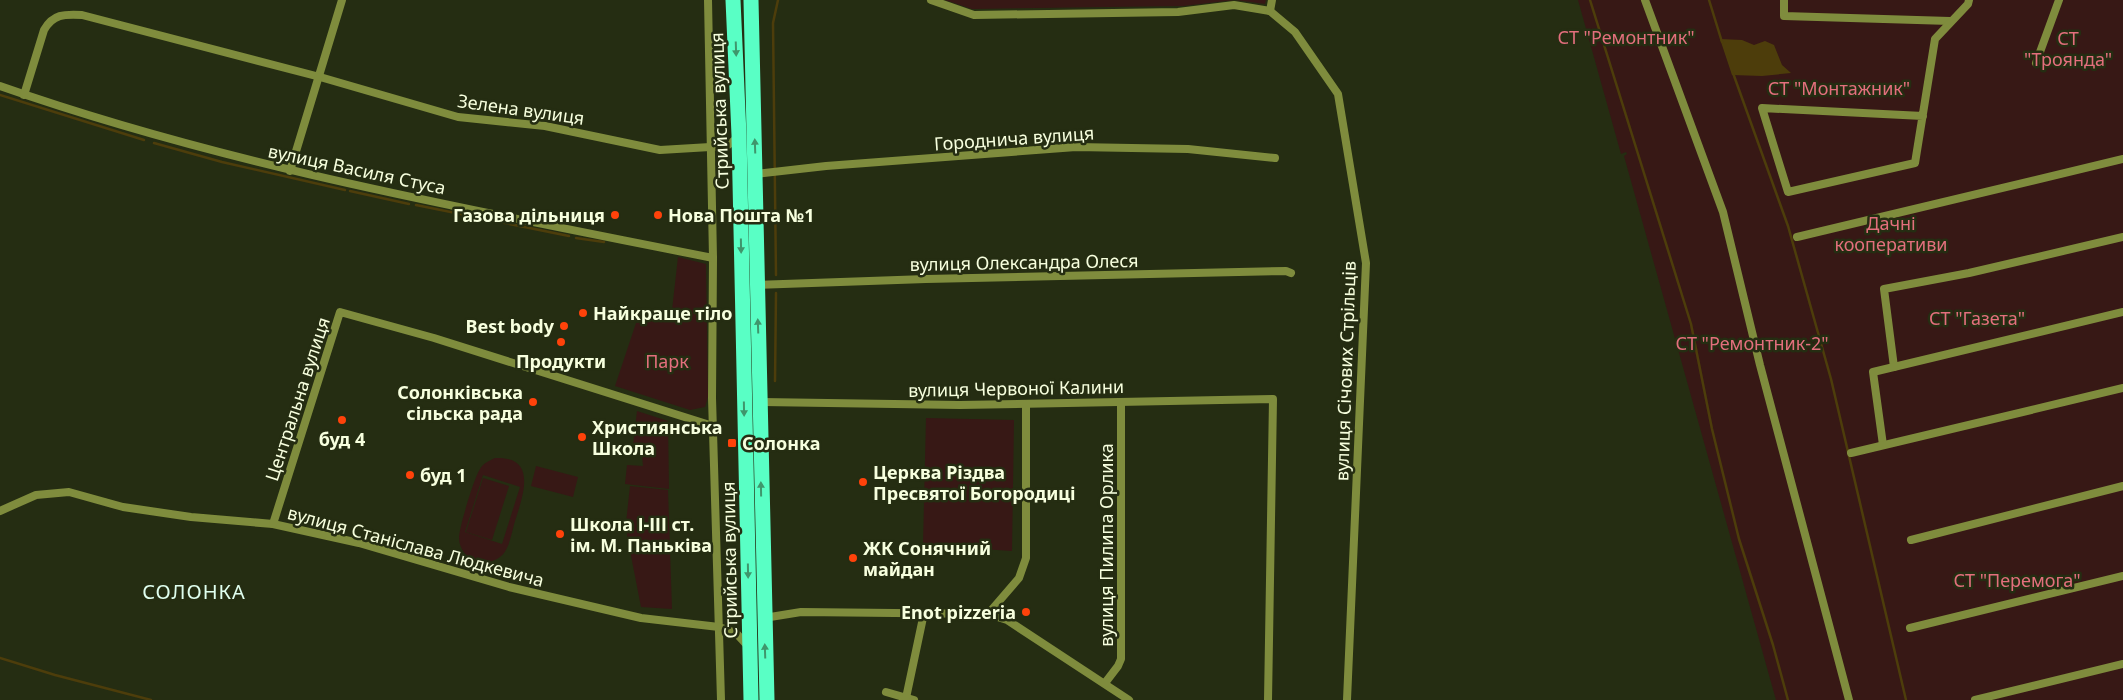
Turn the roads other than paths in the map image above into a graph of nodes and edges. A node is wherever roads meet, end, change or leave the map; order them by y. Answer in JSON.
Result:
{"nodes":[{"id":1,"x":342,"y":0,"type":"edge"},
{"id":2,"x":708,"y":0,"type":"edge"},
{"id":3,"x":733,"y":0,"type":"edge"},
{"id":4,"x":751,"y":0,"type":"edge"},
{"id":5,"x":931,"y":0,"type":"edge"},
{"id":6,"x":1272,"y":0,"type":"edge"},
{"id":7,"x":1645,"y":0,"type":"edge"},
{"id":8,"x":1784,"y":0,"type":"edge"},
{"id":9,"x":1970,"y":0,"type":"edge"},
{"id":10,"x":2059,"y":0,"type":"edge"},
{"id":11,"x":1270,"y":11,"type":"junction"},
{"id":12,"x":1950,"y":22,"type":"junction"},
{"id":13,"x":2036,"y":63,"type":"dead end"},
{"id":14,"x":320,"y":77,"type":"junction"},
{"id":15,"x":0,"y":86,"type":"edge"},
{"id":16,"x":24,"y":94,"type":"junction"},
{"id":17,"x":1923,"y":116,"type":"junction"},
{"id":18,"x":740,"y":135,"type":"junction"},
{"id":19,"x":716,"y":147,"type":"junction"},
{"id":20,"x":1275,"y":158,"type":"dead end"},
{"id":21,"x":2123,"y":159,"type":"edge"},
{"id":22,"x":740,"y":165,"type":"junction"},
{"id":23,"x":290,"y":171,"type":"junction"},
{"id":24,"x":767,"y":173,"type":"junction"},
{"id":25,"x":2123,"y":237,"type":"edge"},
{"id":26,"x":1797,"y":238,"type":"dead end"},
{"id":27,"x":714,"y":258,"type":"junction"},
{"id":28,"x":1291,"y":273,"type":"dead end"},
{"id":29,"x":757,"y":285,"type":"junction"},
{"id":30,"x":2123,"y":312,"type":"edge"},
{"id":31,"x":1894,"y":367,"type":"junction"},
{"id":32,"x":2123,"y":388,"type":"edge"},
{"id":33,"x":760,"y":402,"type":"junction"},
{"id":34,"x":1121,"y":402,"type":"junction"},
{"id":35,"x":1026,"y":404,"type":"junction"},
{"id":36,"x":713,"y":426,"type":"junction"},
{"id":37,"x":1882,"y":445,"type":"junction"},
{"id":38,"x":1851,"y":453,"type":"dead end"},
{"id":39,"x":2123,"y":486,"type":"edge"},
{"id":40,"x":0,"y":511,"type":"edge"},
{"id":41,"x":273,"y":524,"type":"junction"},
{"id":42,"x":1911,"y":540,"type":"dead end"},
{"id":43,"x":2123,"y":576,"type":"edge"},
{"id":44,"x":924,"y":613,"type":"junction"},
{"id":45,"x":749,"y":614,"type":"junction"},
{"id":46,"x":988,"y":614,"type":"junction"},
{"id":47,"x":764,"y":618,"type":"junction"},
{"id":48,"x":720,"y":627,"type":"junction"},
{"id":49,"x":1910,"y":628,"type":"dead end"},
{"id":50,"x":736,"y":633,"type":"junction"},
{"id":51,"x":750,"y":648,"type":"junction"},
{"id":52,"x":2123,"y":664,"type":"edge"},
{"id":53,"x":1105,"y":683,"type":"junction"},
{"id":54,"x":886,"y":692,"type":"dead end"},
{"id":55,"x":910,"y":699,"type":"edge"},
{"id":56,"x":721,"y":700,"type":"edge"},
{"id":57,"x":751,"y":700,"type":"edge"},
{"id":58,"x":767,"y":700,"type":"edge"},
{"id":59,"x":1130,"y":700,"type":"edge"},
{"id":60,"x":1268,"y":700,"type":"edge"},
{"id":61,"x":1347,"y":700,"type":"edge"},
{"id":62,"x":1849,"y":700,"type":"edge"},
{"id":63,"x":1975,"y":700,"type":"edge"}],
"edges":[{"from":1,"to":14,"type":"street"},
{"from":2,"to":19,"type":"street"},
{"from":3,"to":18,"type":"highway","name":"Стрийська вулиця","one_way":true},
{"from":24,"to":4,"type":"highway","name":"Стрийська вулиця","one_way":true},
{"from":5,"to":11,"type":"street"},
{"from":6,"to":11,"type":"street"},
{"from":7,"to":62,"type":"street"},
{"from":8,"to":12,"type":"street"},
{"from":9,"to":12,"type":"street"},
{"from":10,"to":13,"type":"street"},
{"from":11,"to":61,"type":"street","name":"вулиця Січових Стрільців"},
{"from":12,"to":17,"type":"street"},
{"from":14,"to":16,"type":"street","name":"Зелена вулиця"},
{"from":14,"to":19,"type":"street","name":"Зелена вулиця"},
{"from":14,"to":23,"type":"street"},
{"from":15,"to":16,"type":"street","name":"вулиця Василя Стуса"},
{"from":16,"to":23,"type":"street","name":"вулиця Василя Стуса"},
{"from":17,"to":17,"type":"street"},
{"from":18,"to":19,"type":"street","name":"Зелена вулиця"},
{"from":18,"to":22,"type":"highway","name":"Стрийська вулиця"},
{"from":19,"to":22,"type":"street"},
{"from":19,"to":27,"type":"street"},
{"from":20,"to":24,"type":"street","name":"Городнича вулиця"},
{"from":21,"to":26,"type":"street"},
{"from":22,"to":45,"type":"highway","name":"Стрийська вулиця","one_way":true},
{"from":23,"to":27,"type":"street","name":"вулиця Василя Стуса"},
{"from":24,"to":29,"type":"highway","name":"Стрийська вулиця"},
{"from":25,"to":31,"type":"street"},
{"from":27,"to":36,"type":"street"},
{"from":28,"to":29,"type":"street","name":"вулиця Олександра Олеся"},
{"from":33,"to":29,"type":"highway","name":"Стрийська вулиця","one_way":true},
{"from":30,"to":31,"type":"street"},
{"from":31,"to":37,"type":"street"},
{"from":32,"to":37,"type":"street"},
{"from":33,"to":35,"type":"street","name":"вулиця Червоної Калини"},
{"from":47,"to":33,"type":"highway","name":"Стрийська вулиця","one_way":true},
{"from":34,"to":35,"type":"street","name":"вулиця Червоної Калини"},
{"from":34,"to":53,"type":"street","name":"вулиця Пилипа Орлика"},
{"from":34,"to":60,"type":"street","name":"вулиця Червоної Калини"},
{"from":35,"to":46,"type":"street"},
{"from":36,"to":41,"type":"street","name":"Центральна вулиця"},
{"from":36,"to":48,"type":"street"},
{"from":37,"to":38,"type":"street"},
{"from":39,"to":42,"type":"street"},
{"from":40,"to":41,"type":"street","name":"вулиця Станіслава Людкевича"},
{"from":41,"to":48,"type":"street","name":"вулиця Станіслава Людкевича"},
{"from":43,"to":49,"type":"street"},
{"from":44,"to":46,"type":"street"},
{"from":44,"to":47,"type":"street"},
{"from":44,"to":55,"type":"street"},
{"from":45,"to":50,"type":"street"},
{"from":45,"to":51,"type":"highway","name":"Стрийська вулиця"},
{"from":46,"to":53,"type":"street"},
{"from":58,"to":47,"type":"highway","name":"Стрийська вулиця","one_way":true},
{"from":48,"to":50,"type":"street","name":"вулиця Станіслава Людкевича"},
{"from":48,"to":56,"type":"street"},
{"from":50,"to":51,"type":"street","name":"вулиця Станіслава Людкевича"},
{"from":51,"to":57,"type":"highway","name":"Стрийська вулиця"},
{"from":52,"to":63,"type":"street"},
{"from":53,"to":59,"type":"street"},
{"from":54,"to":55,"type":"street"}]}
